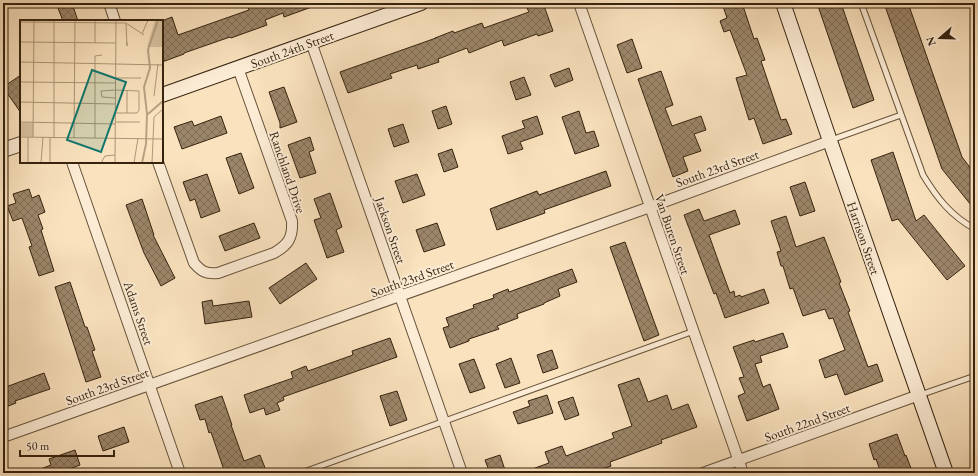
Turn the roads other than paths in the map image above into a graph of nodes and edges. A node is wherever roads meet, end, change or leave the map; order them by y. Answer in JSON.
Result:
{"nodes":[{"id":1,"x":109,"y":3,"type":"edge"},
{"id":2,"x":422,"y":3,"type":"edge"},
{"id":3,"x":579,"y":3,"type":"edge"},
{"id":4,"x":783,"y":3,"type":"edge"},
{"id":5,"x":861,"y":3,"type":"edge"},
{"id":6,"x":115,"y":20,"type":"edge"},
{"id":7,"x":311,"y":42,"type":"junction"},
{"id":8,"x":238,"y":68,"type":"junction"},
{"id":9,"x":163,"y":95,"type":"edge"},
{"id":10,"x":901,"y":115,"type":"junction"},
{"id":11,"x":830,"y":141,"type":"junction"},
{"id":12,"x":20,"y":144,"type":"edge"},
{"id":13,"x":3,"y":150,"type":"edge"},
{"id":14,"x":72,"y":163,"type":"edge"},
{"id":15,"x":158,"y":163,"type":"edge"},
{"id":16,"x":650,"y":207,"type":"junction"},
{"id":17,"x":975,"y":229,"type":"edge"},
{"id":18,"x":400,"y":296,"type":"junction"},
{"id":19,"x":694,"y":331,"type":"junction"},
{"id":20,"x":975,"y":376,"type":"edge"},
{"id":21,"x":150,"y":385,"type":"junction"},
{"id":22,"x":919,"y":395,"type":"junction"},
{"id":23,"x":444,"y":422,"type":"junction"},
{"id":24,"x":3,"y":437,"type":"edge"},
{"id":25,"x":739,"y":460,"type":"junction"},
{"id":26,"x":180,"y":473,"type":"edge"},
{"id":27,"x":301,"y":473,"type":"edge"},
{"id":28,"x":462,"y":473,"type":"edge"},
{"id":29,"x":703,"y":473,"type":"edge"},
{"id":30,"x":743,"y":473,"type":"edge"},
{"id":31,"x":946,"y":473,"type":"edge"}],
"edges":[{"from":1,"to":6,"type":"street"},
{"from":2,"to":7,"type":"street","name":"South 24th Street"},
{"from":3,"to":16,"type":"street","name":"Van Buren Street"},
{"from":4,"to":11,"type":"street","name":"Harrison Street"},
{"from":5,"to":10,"type":"lane"},
{"from":7,"to":8,"type":"street","name":"South 24th Street"},
{"from":7,"to":18,"type":"street","name":"Jackson Street"},
{"from":8,"to":9,"type":"street","name":"South 24th Street"},
{"from":8,"to":15,"type":"street","name":"Ranchland Drive"},
{"from":10,"to":11,"type":"lane"},
{"from":10,"to":17,"type":"lane"},
{"from":11,"to":16,"type":"street","name":"South 23rd Street"},
{"from":11,"to":22,"type":"street","name":"Harrison Street"},
{"from":12,"to":13,"type":"street"},
{"from":14,"to":21,"type":"street","name":"Adams Street"},
{"from":16,"to":18,"type":"street","name":"South 23rd Street"},
{"from":16,"to":19,"type":"street","name":"Van Buren Street"},
{"from":18,"to":21,"type":"street","name":"South 23rd Street"},
{"from":18,"to":23,"type":"street","name":"Jackson Street"},
{"from":19,"to":23,"type":"lane"},
{"from":19,"to":25,"type":"street","name":"Van Buren Street"},
{"from":20,"to":22,"type":"lane"},
{"from":21,"to":24,"type":"street","name":"South 23rd Street"},
{"from":21,"to":26,"type":"street","name":"Adams Street"},
{"from":22,"to":25,"type":"street","name":"South 22nd Street"},
{"from":22,"to":31,"type":"street","name":"Harrison Street"},
{"from":23,"to":27,"type":"lane"},
{"from":23,"to":28,"type":"street","name":"Jackson Street"},
{"from":25,"to":29,"type":"street","name":"South 22nd Street"},
{"from":25,"to":30,"type":"street","name":"Van Buren Street"}]}
